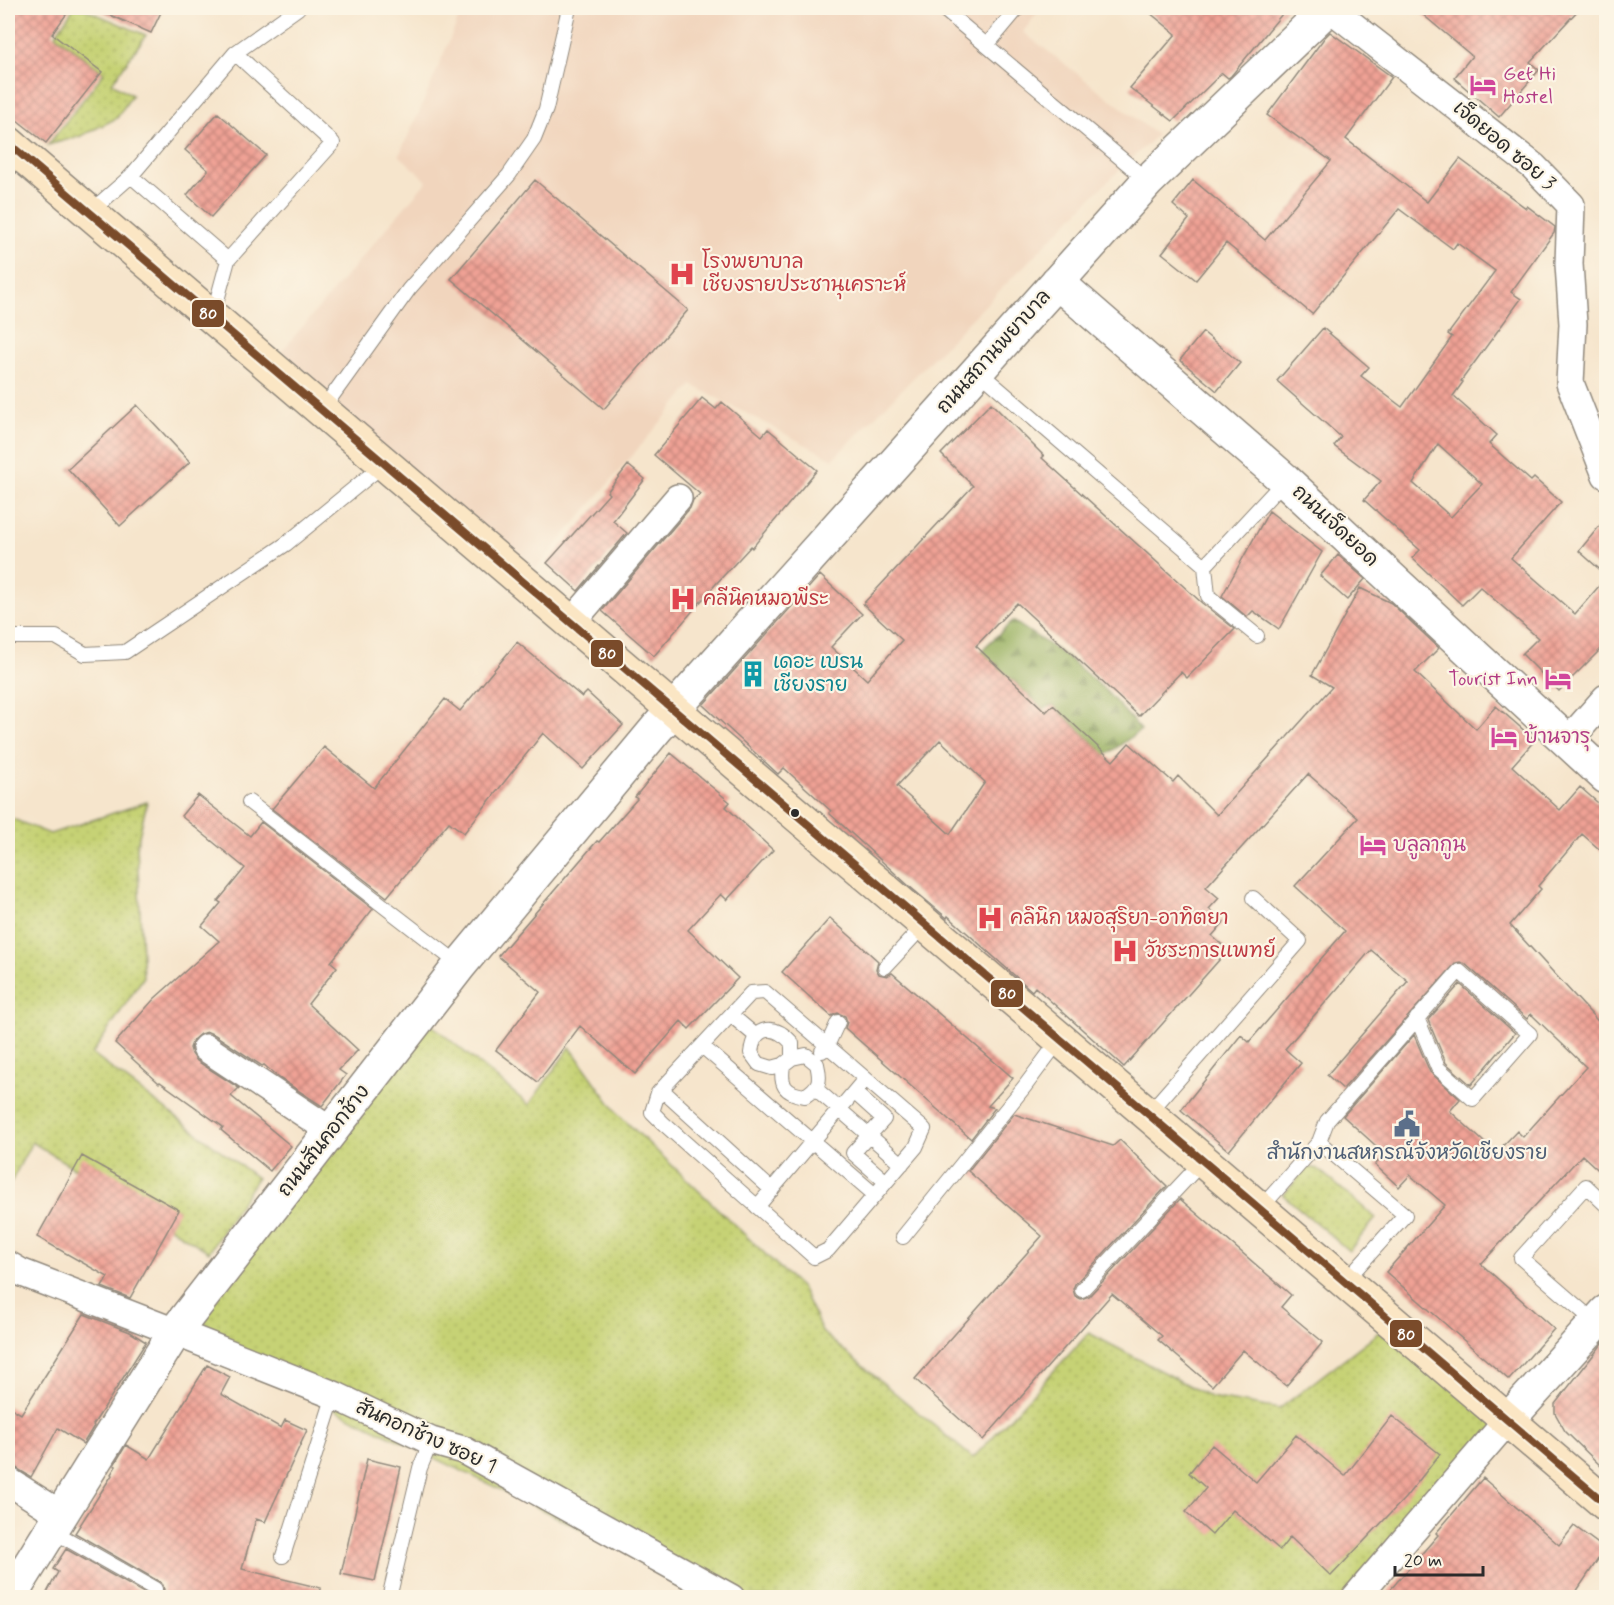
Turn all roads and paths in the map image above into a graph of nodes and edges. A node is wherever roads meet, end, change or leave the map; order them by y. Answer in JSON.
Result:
{"nodes":[{"id":1,"x":298,"y":8,"type":"edge"},
{"id":2,"x":569,"y":8,"type":"edge"},
{"id":3,"x":942,"y":8,"type":"edge"},
{"id":4,"x":1018,"y":8,"type":"edge"},
{"id":5,"x":1329,"y":8,"type":"edge"},
{"id":6,"x":987,"y":45,"type":"junction"},
{"id":7,"x":235,"y":53,"type":"junction"},
{"id":8,"x":8,"y":143,"type":"edge"},
{"id":9,"x":131,"y":176,"type":"junction"},
{"id":10,"x":1148,"y":181,"type":"junction"},
{"id":11,"x":89,"y":213,"type":"junction"},
{"id":12,"x":228,"y":260,"type":"junction"},
{"id":13,"x":1057,"y":282,"type":"junction"},
{"id":14,"x":213,"y":318,"type":"junction"},
{"id":15,"x":978,"y":371,"type":"junction"},
{"id":16,"x":322,"y":411,"type":"junction"},
{"id":17,"x":384,"y":464,"type":"junction"},
{"id":18,"x":1606,"y":475,"type":"edge"},
{"id":19,"x":1286,"y":480,"type":"junction"},
{"id":20,"x":678,"y":498,"type":"dead end"},
{"id":21,"x":1205,"y":566,"type":"junction"},
{"id":22,"x":571,"y":623,"type":"junction"},
{"id":23,"x":1257,"y":636,"type":"dead end"},
{"id":24,"x":10,"y":637,"type":"dead end"},
{"id":25,"x":1606,"y":698,"type":"edge"},
{"id":26,"x":674,"y":710,"type":"junction"},
{"id":27,"x":1568,"y":741,"type":"junction"},
{"id":28,"x":1606,"y":777,"type":"edge"},
{"id":29,"x":249,"y":802,"type":"dead end"},
{"id":30,"x":1253,"y":898,"type":"dead end"},
{"id":31,"x":926,"y":924,"type":"junction"},
{"id":32,"x":460,"y":965,"type":"junction"},
{"id":33,"x":885,"y":967,"type":"dead end"},
{"id":34,"x":731,"y":1015,"type":"junction"},
{"id":35,"x":1417,"y":1018,"type":"junction"},
{"id":36,"x":796,"y":1019,"type":"junction"},
{"id":37,"x":838,"y":1022,"type":"dead end"},
{"id":38,"x":784,"y":1034,"type":"junction"},
{"id":39,"x":756,"y":1036,"type":"junction"},
{"id":40,"x":1060,"y":1039,"type":"junction"},
{"id":41,"x":702,"y":1046,"type":"junction"},
{"id":42,"x":827,"y":1046,"type":"junction"},
{"id":43,"x":206,"y":1048,"type":"dead end"},
{"id":44,"x":788,"y":1061,"type":"junction"},
{"id":45,"x":813,"y":1061,"type":"junction"},
{"id":46,"x":759,"y":1064,"type":"junction"},
{"id":47,"x":865,"y":1079,"type":"junction"},
{"id":48,"x":743,"y":1081,"type":"junction"},
{"id":49,"x":787,"y":1089,"type":"junction"},
{"id":50,"x":816,"y":1089,"type":"junction"},
{"id":51,"x":662,"y":1090,"type":"junction"},
{"id":52,"x":854,"y":1092,"type":"junction"},
{"id":53,"x":772,"y":1106,"type":"junction"},
{"id":54,"x":839,"y":1109,"type":"junction"},
{"id":55,"x":1148,"y":1114,"type":"junction"},
{"id":56,"x":332,"y":1131,"type":"junction"},
{"id":57,"x":869,"y":1135,"type":"junction"},
{"id":58,"x":812,"y":1141,"type":"junction"},
{"id":59,"x":1319,"y":1142,"type":"junction"},
{"id":60,"x":1203,"y":1161,"type":"junction"},
{"id":61,"x":902,"y":1164,"type":"junction"},
{"id":62,"x":886,"y":1182,"type":"junction"},
{"id":63,"x":772,"y":1190,"type":"junction"},
{"id":64,"x":875,"y":1195,"type":"junction"},
{"id":65,"x":1606,"y":1205,"type":"edge"},
{"id":66,"x":757,"y":1207,"type":"junction"},
{"id":67,"x":1260,"y":1209,"type":"junction"},
{"id":68,"x":903,"y":1236,"type":"dead end"},
{"id":69,"x":8,"y":1264,"type":"edge"},
{"id":70,"x":1345,"y":1281,"type":"junction"},
{"id":71,"x":1082,"y":1290,"type":"dead end"},
{"id":72,"x":1601,"y":1318,"type":"edge"},
{"id":73,"x":176,"y":1332,"type":"junction"},
{"id":74,"x":334,"y":1395,"type":"junction"},
{"id":75,"x":1508,"y":1420,"type":"junction"},
{"id":76,"x":431,"y":1441,"type":"junction"},
{"id":77,"x":8,"y":1482,"type":"edge"},
{"id":78,"x":1606,"y":1504,"type":"edge"},
{"id":79,"x":56,"y":1522,"type":"junction"},
{"id":80,"x":283,"y":1556,"type":"dead end"},
{"id":81,"x":155,"y":1588,"type":"dead end"},
{"id":82,"x":9,"y":1598,"type":"edge"},
{"id":83,"x":389,"y":1598,"type":"edge"},
{"id":84,"x":731,"y":1598,"type":"edge"},
{"id":85,"x":1355,"y":1598,"type":"edge"}],
"edges":[{"from":1,"to":7,"type":"lane"},
{"from":2,"to":16,"type":"lane"},
{"from":3,"to":6,"type":"lane"},
{"from":4,"to":6,"type":"lane"},
{"from":5,"to":10,"type":"street","name":"ถนนสถานพยาบาล"},
{"from":5,"to":18,"type":"street","name":"เจ็ดยอด ซอย 3"},
{"from":6,"to":10,"type":"lane"},
{"from":7,"to":9,"type":"lane"},
{"from":7,"to":12,"type":"lane"},
{"from":8,"to":11,"type":"main road"},
{"from":9,"to":11,"type":"lane"},
{"from":9,"to":12,"type":"lane"},
{"from":10,"to":13,"type":"street","name":"ถนนสถานพยาบาล"},
{"from":11,"to":14,"type":"main road"},
{"from":12,"to":14,"type":"lane"},
{"from":13,"to":15,"type":"street","name":"ถนนสถานพยาบาล"},
{"from":13,"to":19,"type":"street","name":"ถนนเจ็ดยอด"},
{"from":14,"to":16,"type":"main road"},
{"from":15,"to":21,"type":"lane"},
{"from":15,"to":26,"type":"street","name":"ถนนสถานพยาบาล"},
{"from":16,"to":17,"type":"main road"},
{"from":17,"to":22,"type":"main road"},
{"from":17,"to":24,"type":"lane"},
{"from":19,"to":21,"type":"lane"},
{"from":19,"to":27,"type":"street","name":"ถนนเจ็ดยอด"},
{"from":20,"to":22,"type":"street"},
{"from":21,"to":23,"type":"lane"},
{"from":22,"to":26,"type":"main road"},
{"from":25,"to":27,"type":"street"},
{"from":26,"to":31,"type":"main road"},
{"from":26,"to":32,"type":"street","name":"ถนนสันคอกช้าง"},
{"from":27,"to":28,"type":"street","name":"ถนนเจ็ดยอด"},
{"from":29,"to":32,"type":"lane"},
{"from":30,"to":55,"type":"lane"},
{"from":31,"to":33,"type":"lane"},
{"from":31,"to":40,"type":"main road"},
{"from":32,"to":56,"type":"street","name":"ถนนสันคอกช้าง"},
{"from":34,"to":36,"type":"lane"},
{"from":34,"to":39,"type":"lane"},
{"from":34,"to":41,"type":"lane"},
{"from":35,"to":35,"type":"lane"},
{"from":35,"to":59,"type":"lane"},
{"from":36,"to":38,"type":"lane"},
{"from":36,"to":42,"type":"lane"},
{"from":37,"to":42,"type":"lane"},
{"from":38,"to":39,"type":"lane"},
{"from":38,"to":44,"type":"lane"},
{"from":39,"to":46,"type":"lane"},
{"from":40,"to":55,"type":"main road"},
{"from":40,"to":68,"type":"lane"},
{"from":41,"to":48,"type":"lane"},
{"from":41,"to":51,"type":"lane"},
{"from":42,"to":45,"type":"lane"},
{"from":42,"to":47,"type":"lane"},
{"from":43,"to":56,"type":"street"},
{"from":44,"to":45,"type":"lane"},
{"from":44,"to":46,"type":"lane"},
{"from":44,"to":49,"type":"lane"},
{"from":45,"to":50,"type":"lane"},
{"from":46,"to":48,"type":"lane"},
{"from":47,"to":52,"type":"lane"},
{"from":47,"to":61,"type":"lane"},
{"from":48,"to":53,"type":"lane"},
{"from":49,"to":50,"type":"lane"},
{"from":49,"to":53,"type":"lane"},
{"from":50,"to":54,"type":"lane"},
{"from":51,"to":63,"type":"lane"},
{"from":51,"to":66,"type":"lane"},
{"from":52,"to":54,"type":"lane"},
{"from":52,"to":57,"type":"lane"},
{"from":53,"to":58,"type":"lane"},
{"from":54,"to":57,"type":"lane"},
{"from":54,"to":58,"type":"lane"},
{"from":55,"to":60,"type":"main road"},
{"from":56,"to":73,"type":"street","name":"ถนนสันคอกช้าง"},
{"from":57,"to":61,"type":"lane"},
{"from":57,"to":62,"type":"lane"},
{"from":58,"to":63,"type":"lane"},
{"from":58,"to":64,"type":"lane"},
{"from":59,"to":67,"type":"lane"},
{"from":59,"to":70,"type":"lane"},
{"from":60,"to":67,"type":"main road"},
{"from":60,"to":71,"type":"lane"},
{"from":61,"to":62,"type":"lane"},
{"from":62,"to":64,"type":"lane"},
{"from":63,"to":66,"type":"lane"},
{"from":64,"to":66,"type":"lane"},
{"from":65,"to":72,"type":"lane"},
{"from":67,"to":70,"type":"main road"},
{"from":69,"to":73,"type":"street","name":"สันคอกช้าง ซอย 1"},
{"from":70,"to":75,"type":"main road"},
{"from":72,"to":75,"type":"street"},
{"from":73,"to":74,"type":"street","name":"สันคอกช้าง ซอย 1"},
{"from":73,"to":79,"type":"street","name":"ถนนสันคอกช้าง"},
{"from":74,"to":76,"type":"street","name":"สันคอกช้าง ซอย 1"},
{"from":74,"to":80,"type":"lane"},
{"from":75,"to":78,"type":"main road"},
{"from":75,"to":85,"type":"street"},
{"from":76,"to":83,"type":"lane"},
{"from":76,"to":84,"type":"street","name":"สันคอกช้าง ซอย 1"},
{"from":77,"to":79,"type":"street"},
{"from":79,"to":81,"type":"lane"},
{"from":79,"to":82,"type":"street","name":"ถนนสันคอกช้าง"}]}
